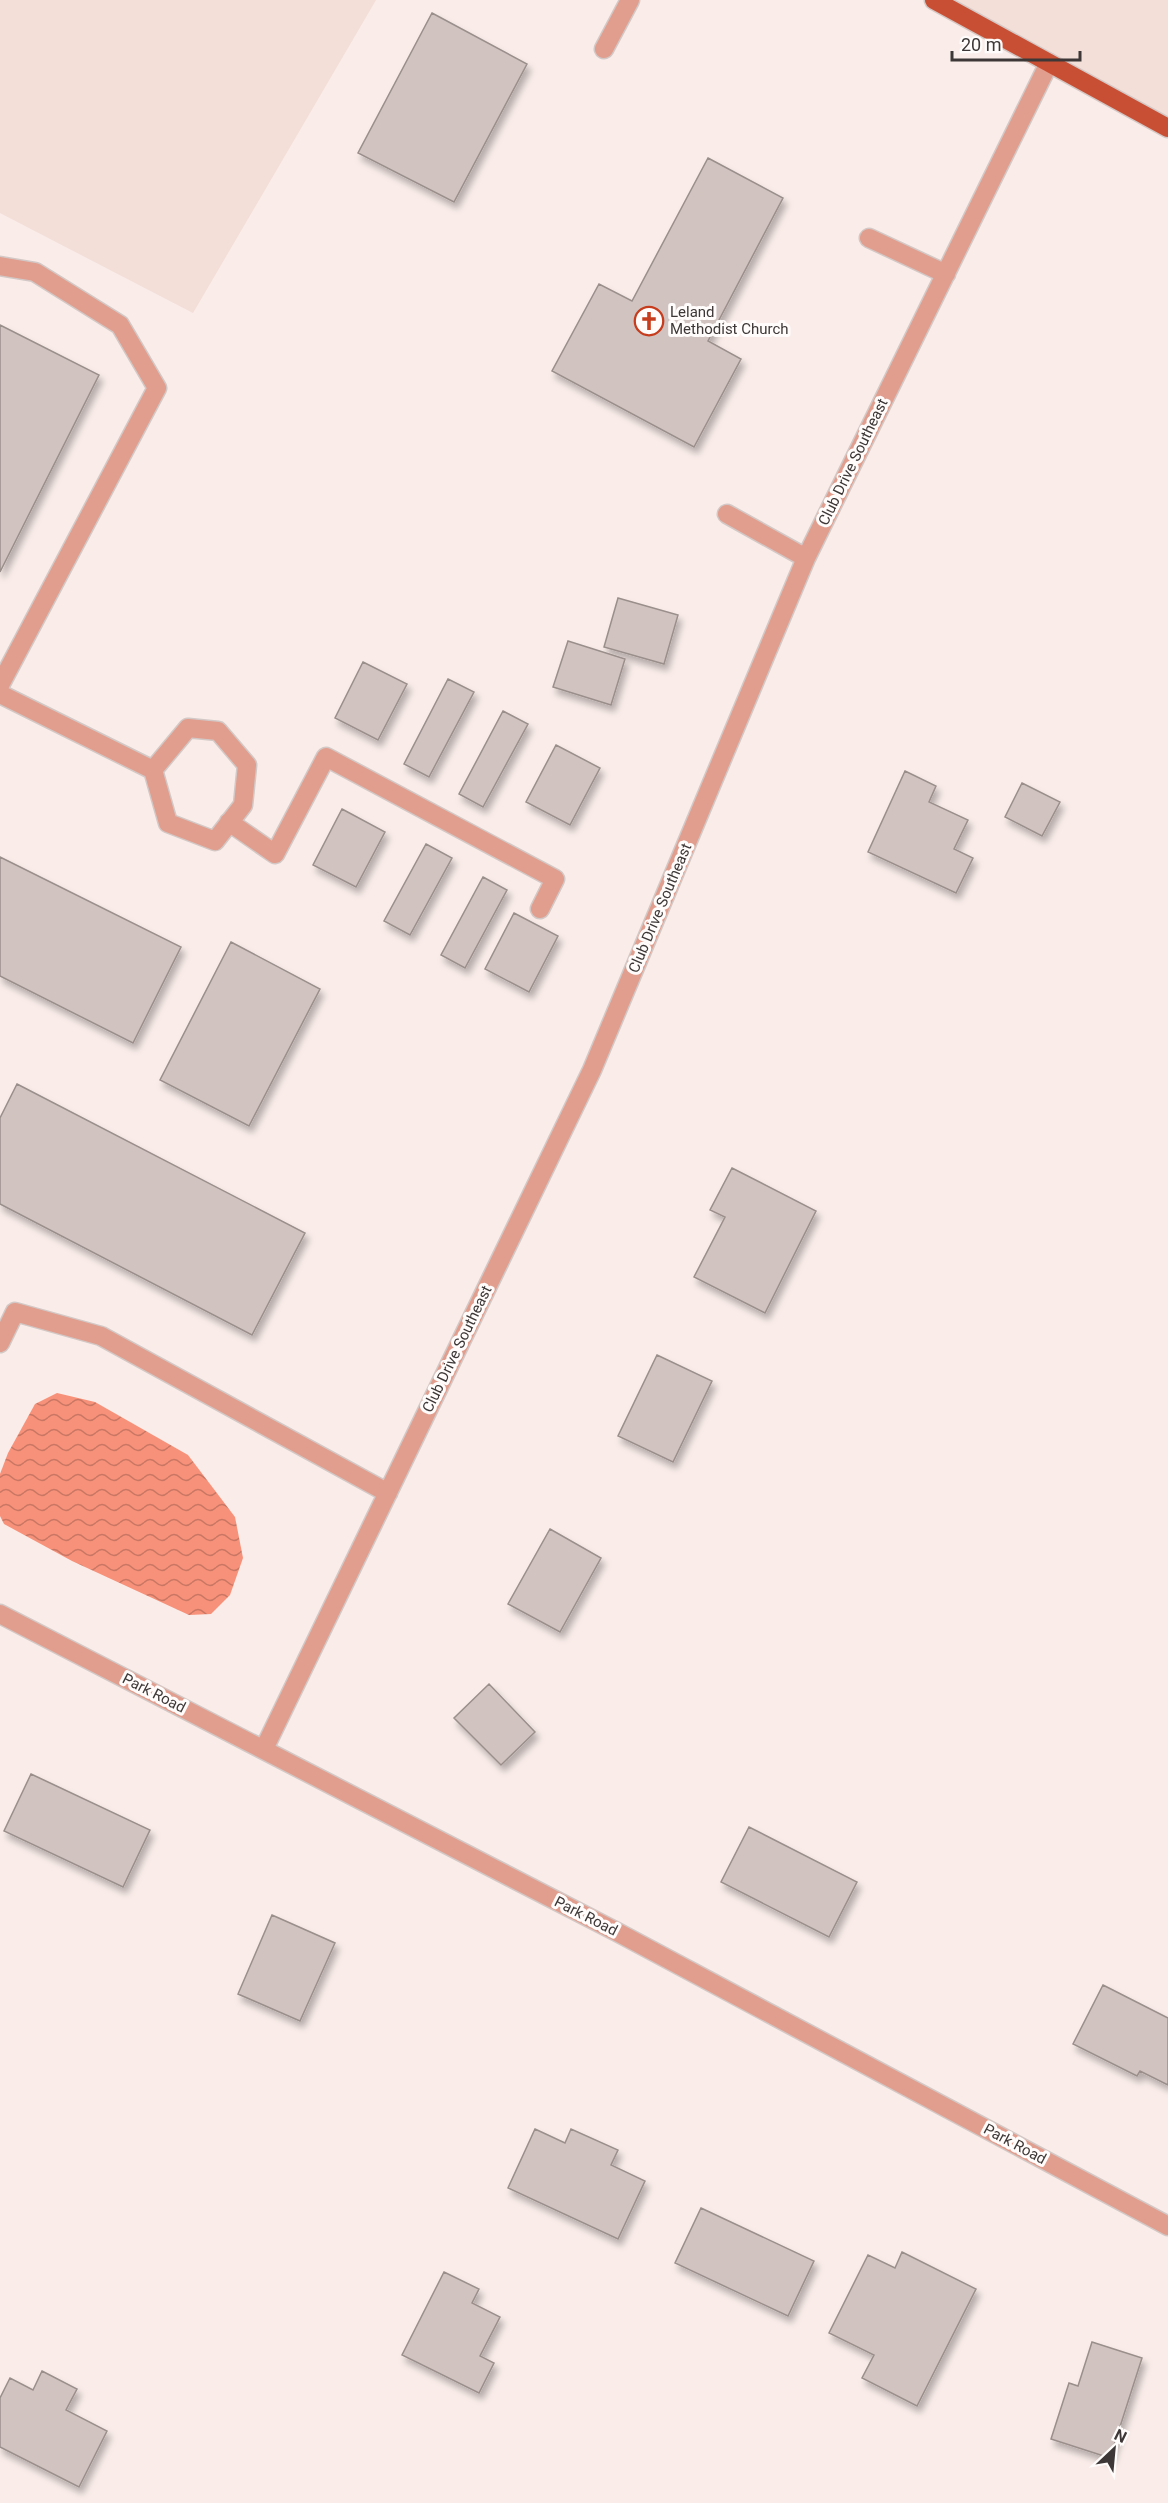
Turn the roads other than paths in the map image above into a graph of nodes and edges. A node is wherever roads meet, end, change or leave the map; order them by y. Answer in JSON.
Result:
{"nodes":[{"id":1,"x":630,"y":0,"type":"edge"},
{"id":2,"x":934,"y":0,"type":"edge"},
{"id":3,"x":604,"y":49,"type":"dead end"},
{"id":4,"x":1050,"y":63,"type":"junction"},
{"id":5,"x":1168,"y":128,"type":"edge"},
{"id":6,"x":869,"y":237,"type":"dead end"},
{"id":7,"x":0,"y":267,"type":"edge"},
{"id":8,"x":946,"y":274,"type":"junction"},
{"id":9,"x":727,"y":514,"type":"dead end"},
{"id":10,"x":806,"y":558,"type":"junction"},
{"id":11,"x":0,"y":685,"type":"edge"},
{"id":12,"x":0,"y":694,"type":"edge"},
{"id":13,"x":153,"y":770,"type":"junction"},
{"id":14,"x":229,"y":822,"type":"junction"},
{"id":15,"x":540,"y":909,"type":"dead end"},
{"id":16,"x":0,"y":1344,"type":"edge"},
{"id":17,"x":388,"y":1493,"type":"junction"},
{"id":18,"x":0,"y":1614,"type":"edge"},
{"id":19,"x":264,"y":1749,"type":"junction"},
{"id":20,"x":1168,"y":2226,"type":"edge"}],
"edges":[{"from":1,"to":3,"type":"street"},
{"from":2,"to":4,"type":"main road"},
{"from":4,"to":5,"type":"main road"},
{"from":4,"to":8,"type":"street","name":"Club Drive Southeast"},
{"from":6,"to":8,"type":"street"},
{"from":7,"to":11,"type":"street"},
{"from":8,"to":10,"type":"street","name":"Club Drive Southeast"},
{"from":9,"to":10,"type":"street"},
{"from":10,"to":17,"type":"street","name":"Club Drive Southeast"},
{"from":12,"to":13,"type":"street"},
{"from":13,"to":14,"type":"street"},
{"from":13,"to":14,"type":"street"},
{"from":14,"to":15,"type":"street"},
{"from":16,"to":17,"type":"street"},
{"from":17,"to":19,"type":"street","name":"Club Drive Southeast"},
{"from":18,"to":19,"type":"street","name":"Park Road"},
{"from":19,"to":20,"type":"street","name":"Park Road"}]}
